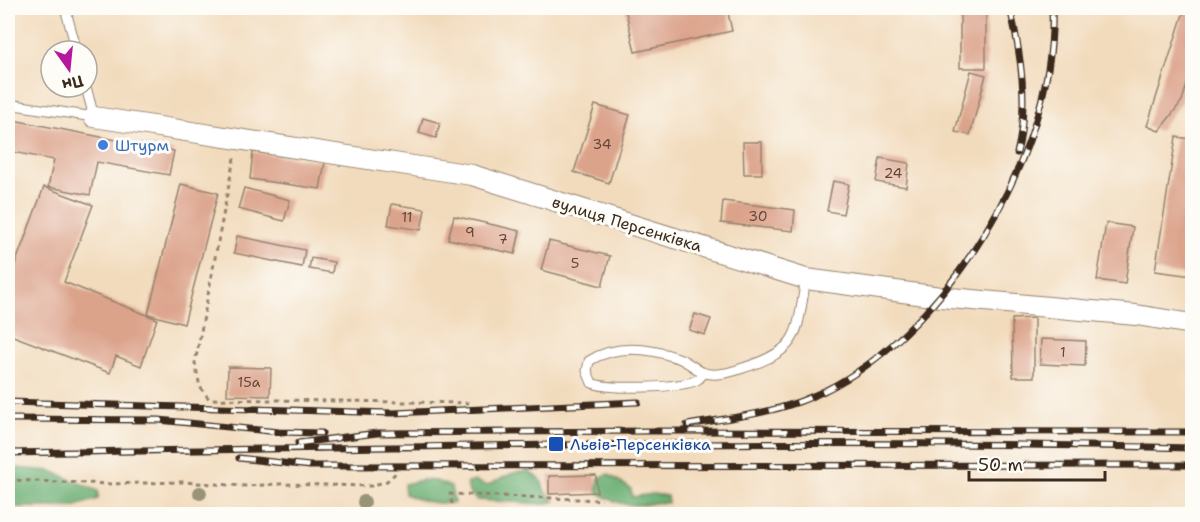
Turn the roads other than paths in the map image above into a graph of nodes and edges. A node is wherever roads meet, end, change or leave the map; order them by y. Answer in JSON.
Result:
{"nodes":[{"id":1,"x":65,"y":8,"type":"edge"},
{"id":2,"x":73,"y":39,"type":"edge"},
{"id":3,"x":89,"y":99,"type":"edge"},
{"id":4,"x":8,"y":104,"type":"edge"},
{"id":5,"x":94,"y":117,"type":"junction"},
{"id":6,"x":806,"y":279,"type":"junction"},
{"id":7,"x":1192,"y":324,"type":"edge"},
{"id":8,"x":704,"y":373,"type":"junction"}],
"edges":[{"from":1,"to":2,"type":"lane"},
{"from":3,"to":5,"type":"lane"},
{"from":4,"to":5,"type":"lane"},
{"from":5,"to":6,"type":"street","name":"вулиця Персенківка"},
{"from":6,"to":7,"type":"street","name":"вулиця Персенківка"},
{"from":6,"to":8,"type":"lane"},
{"from":8,"to":8,"type":"lane"}]}
